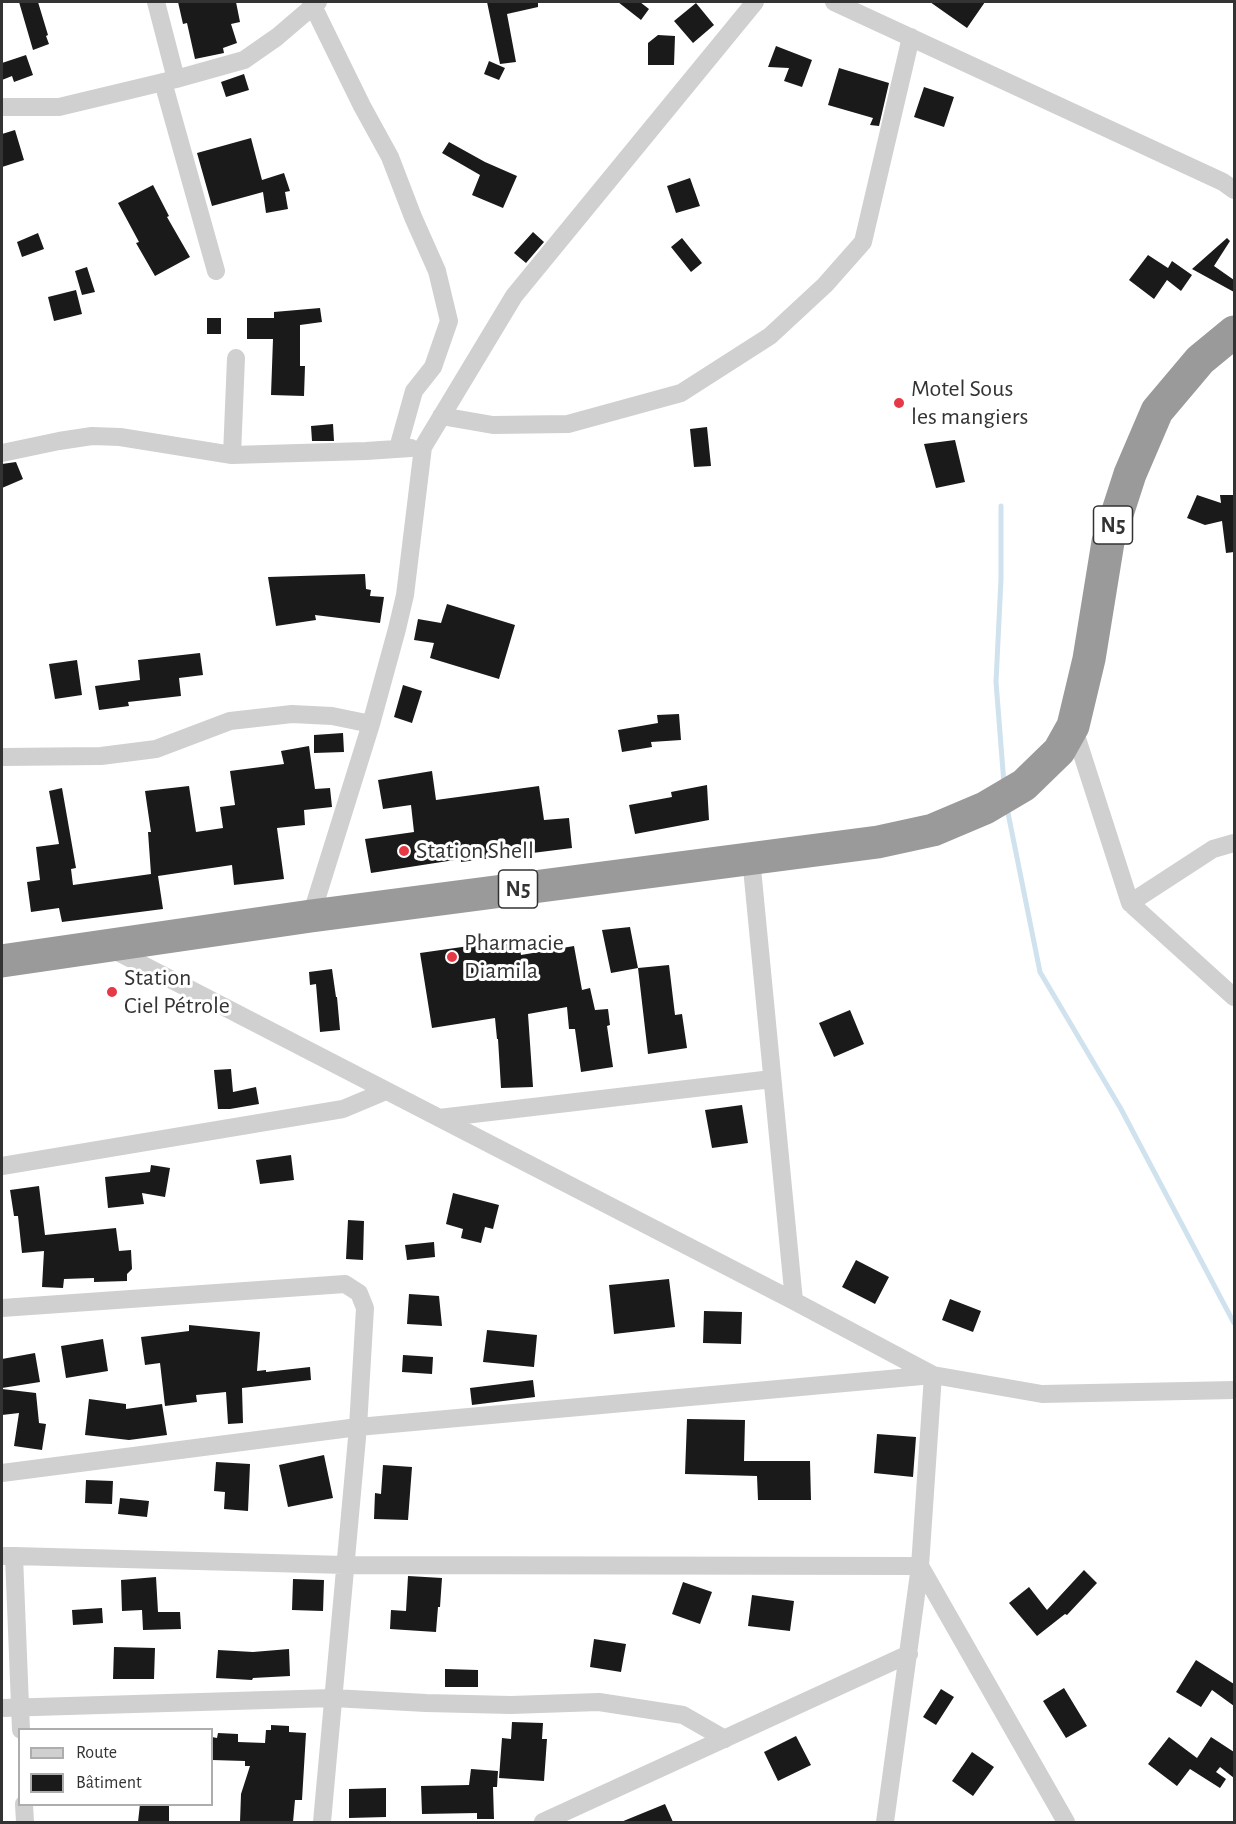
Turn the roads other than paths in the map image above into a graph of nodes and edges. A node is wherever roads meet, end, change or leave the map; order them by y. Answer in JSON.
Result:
{"nodes":[{"id":1,"x":156,"y":2,"type":"edge"},
{"id":2,"x":755,"y":2,"type":"edge"},
{"id":3,"x":834,"y":2,"type":"edge"},
{"id":4,"x":314,"y":3,"type":"edge"},
{"id":5,"x":910,"y":37,"type":"junction"},
{"id":6,"x":170,"y":81,"type":"junction"},
{"id":7,"x":2,"y":107,"type":"edge"},
{"id":8,"x":1230,"y":181,"type":"edge"},
{"id":9,"x":216,"y":271,"type":"dead end"},
{"id":10,"x":1234,"y":332,"type":"edge"},
{"id":11,"x":236,"y":358,"type":"dead end"},
{"id":12,"x":441,"y":416,"type":"junction"},
{"id":13,"x":423,"y":447,"type":"junction"},
{"id":14,"x":398,"y":448,"type":"junction"},
{"id":15,"x":2,"y":453,"type":"edge"},
{"id":16,"x":232,"y":455,"type":"junction"},
{"id":17,"x":371,"y":724,"type":"junction"},
{"id":18,"x":1066,"y":739,"type":"junction"},
{"id":19,"x":2,"y":757,"type":"edge"},
{"id":20,"x":1234,"y":843,"type":"edge"},
{"id":21,"x":751,"y":858,"type":"junction"},
{"id":22,"x":1130,"y":903,"type":"junction"},
{"id":23,"x":311,"y":916,"type":"junction"},
{"id":24,"x":106,"y":946,"type":"junction"},
{"id":25,"x":2,"y":961,"type":"edge"},
{"id":26,"x":1234,"y":998,"type":"edge"},
{"id":27,"x":772,"y":1078,"type":"junction"},
{"id":28,"x":386,"y":1091,"type":"junction"},
{"id":29,"x":439,"y":1118,"type":"junction"},
{"id":30,"x":2,"y":1166,"type":"edge"},
{"id":31,"x":794,"y":1300,"type":"junction"},
{"id":32,"x":2,"y":1308,"type":"edge"},
{"id":33,"x":933,"y":1374,"type":"junction"},
{"id":34,"x":1231,"y":1390,"type":"edge"},
{"id":35,"x":358,"y":1427,"type":"junction"},
{"id":36,"x":2,"y":1473,"type":"edge"},
{"id":37,"x":8,"y":1556,"type":"edge"},
{"id":38,"x":345,"y":1565,"type":"junction"},
{"id":39,"x":920,"y":1566,"type":"junction"},
{"id":40,"x":909,"y":1654,"type":"junction"},
{"id":41,"x":333,"y":1698,"type":"junction"},
{"id":42,"x":20,"y":1707,"type":"junction"},
{"id":43,"x":2,"y":1708,"type":"edge"},
{"id":44,"x":21,"y":1728,"type":"edge"},
{"id":45,"x":725,"y":1739,"type":"junction"},
{"id":46,"x":24,"y":1806,"type":"edge"},
{"id":47,"x":25,"y":1822,"type":"edge"},
{"id":48,"x":322,"y":1822,"type":"edge"},
{"id":49,"x":543,"y":1822,"type":"edge"},
{"id":50,"x":885,"y":1822,"type":"edge"},
{"id":51,"x":1066,"y":1822,"type":"edge"}],
"edges":[{"from":1,"to":6,"type":"street"},
{"from":2,"to":12,"type":"street"},
{"from":3,"to":5,"type":"street"},
{"from":4,"to":6,"type":"street"},
{"from":4,"to":14,"type":"street"},
{"from":5,"to":8,"type":"street"},
{"from":5,"to":12,"type":"street"},
{"from":6,"to":7,"type":"street"},
{"from":6,"to":9,"type":"street"},
{"from":10,"to":18,"type":"highway","number":"N5"},
{"from":11,"to":16,"type":"street"},
{"from":12,"to":13,"type":"street"},
{"from":13,"to":14,"type":"street"},
{"from":13,"to":17,"type":"street"},
{"from":14,"to":16,"type":"street"},
{"from":15,"to":16,"type":"street"},
{"from":17,"to":19,"type":"street"},
{"from":17,"to":23,"type":"street"},
{"from":18,"to":21,"type":"highway","number":"N5"},
{"from":18,"to":22,"type":"street"},
{"from":20,"to":22,"type":"street"},
{"from":21,"to":23,"type":"highway","number":"N5"},
{"from":21,"to":27,"type":"street"},
{"from":22,"to":26,"type":"street"},
{"from":23,"to":24,"type":"highway","number":"N5"},
{"from":24,"to":25,"type":"highway","number":"N5"},
{"from":24,"to":28,"type":"street"},
{"from":27,"to":29,"type":"street"},
{"from":27,"to":31,"type":"street"},
{"from":28,"to":29,"type":"street"},
{"from":28,"to":30,"type":"street"},
{"from":29,"to":31,"type":"street"},
{"from":31,"to":33,"type":"street"},
{"from":32,"to":35,"type":"street"},
{"from":33,"to":34,"type":"street"},
{"from":33,"to":35,"type":"street"},
{"from":33,"to":39,"type":"street"},
{"from":35,"to":36,"type":"street"},
{"from":35,"to":38,"type":"street"},
{"from":37,"to":38,"type":"street"},
{"from":37,"to":42,"type":"street"},
{"from":38,"to":39,"type":"street"},
{"from":38,"to":41,"type":"street"},
{"from":39,"to":40,"type":"street"},
{"from":39,"to":51,"type":"street"},
{"from":40,"to":45,"type":"street"},
{"from":40,"to":50,"type":"street"},
{"from":41,"to":42,"type":"street"},
{"from":41,"to":45,"type":"street"},
{"from":41,"to":48,"type":"street"},
{"from":42,"to":43,"type":"street"},
{"from":42,"to":44,"type":"street"},
{"from":45,"to":49,"type":"street"},
{"from":46,"to":47,"type":"street"}]}
